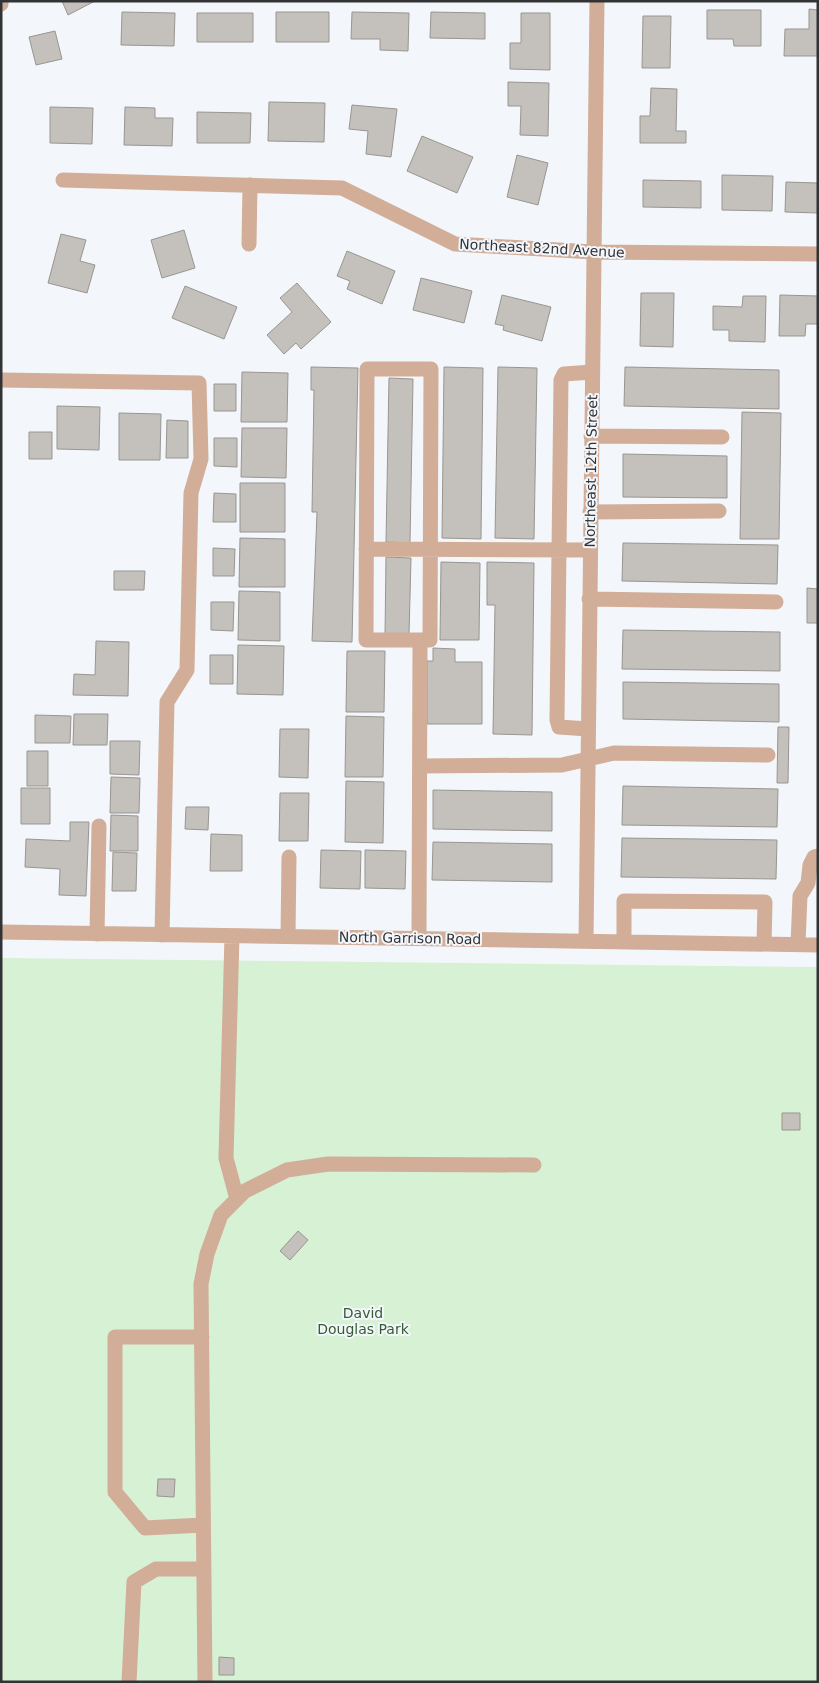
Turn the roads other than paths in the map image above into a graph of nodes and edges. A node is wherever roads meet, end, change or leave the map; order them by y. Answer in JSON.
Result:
{"nodes":[{"id":1,"x":597,"y":1,"type":"edge"},
{"id":2,"x":63,"y":180,"type":"dead end"},
{"id":3,"x":250,"y":185,"type":"junction"},
{"id":4,"x":249,"y":244,"type":"dead end"},
{"id":5,"x":593,"y":252,"type":"junction"},
{"id":6,"x":818,"y":254,"type":"edge"},
{"id":7,"x":592,"y":372,"type":"junction"},
{"id":8,"x":1,"y":380,"type":"edge"},
{"id":9,"x":591,"y":436,"type":"junction"},
{"id":10,"x":722,"y":437,"type":"dead end"},
{"id":11,"x":719,"y":511,"type":"dead end"},
{"id":12,"x":590,"y":512,"type":"junction"},
{"id":13,"x":366,"y":549,"type":"junction"},
{"id":14,"x":430,"y":549,"type":"junction"},
{"id":15,"x":559,"y":550,"type":"junction"},
{"id":16,"x":590,"y":550,"type":"junction"},
{"id":17,"x":589,"y":599,"type":"junction"},
{"id":18,"x":776,"y":602,"type":"dead end"},
{"id":19,"x":420,"y":640,"type":"junction"},
{"id":20,"x":588,"y":729,"type":"junction"},
{"id":21,"x":768,"y":755,"type":"dead end"},
{"id":22,"x":588,"y":760,"type":"junction"},
{"id":23,"x":420,"y":766,"type":"junction"},
{"id":24,"x":99,"y":826,"type":"dead end"},
{"id":25,"x":818,"y":856,"type":"edge"},
{"id":26,"x":289,"y":857,"type":"dead end"},
{"id":27,"x":813,"y":882,"type":"edge"},
{"id":28,"x":1,"y":932,"type":"edge"},
{"id":29,"x":97,"y":934,"type":"junction"},
{"id":30,"x":162,"y":935,"type":"junction"},
{"id":31,"x":232,"y":936,"type":"junction"},
{"id":32,"x":288,"y":936,"type":"junction"},
{"id":33,"x":419,"y":938,"type":"junction"},
{"id":34,"x":586,"y":941,"type":"junction"},
{"id":35,"x":624,"y":942,"type":"junction"},
{"id":36,"x":764,"y":944,"type":"junction"},
{"id":37,"x":798,"y":944,"type":"junction"},
{"id":38,"x":818,"y":945,"type":"edge"},
{"id":39,"x":534,"y":1165,"type":"dead end"},
{"id":40,"x":237,"y":1199,"type":"junction"},
{"id":41,"x":202,"y":1337,"type":"junction"},
{"id":42,"x":203,"y":1525,"type":"junction"},
{"id":43,"x":204,"y":1569,"type":"junction"},
{"id":44,"x":129,"y":1682,"type":"edge"},
{"id":45,"x":204,"y":1682,"type":"edge"}],
"edges":[{"from":1,"to":5,"type":"street","name":"Northeast 12th Street"},
{"from":2,"to":3,"type":"street","name":"Northeast 82nd Avenue"},
{"from":3,"to":4,"type":"street"},
{"from":3,"to":5,"type":"street","name":"Northeast 82nd Avenue"},
{"from":5,"to":6,"type":"street","name":"Northeast 82nd Avenue"},
{"from":5,"to":7,"type":"street","name":"Northeast 12th Street"},
{"from":7,"to":9,"type":"street","name":"Northeast 12th Street"},
{"from":7,"to":15,"type":"street"},
{"from":8,"to":30,"type":"street"},
{"from":9,"to":10,"type":"street"},
{"from":9,"to":12,"type":"street","name":"Northeast 12th Street"},
{"from":11,"to":12,"type":"street"},
{"from":12,"to":16,"type":"street","name":"Northeast 12th Street"},
{"from":13,"to":14,"type":"street"},
{"from":13,"to":14,"type":"street"},
{"from":13,"to":19,"type":"street"},
{"from":14,"to":15,"type":"street"},
{"from":14,"to":19,"type":"street"},
{"from":15,"to":16,"type":"street"},
{"from":15,"to":20,"type":"street"},
{"from":16,"to":17,"type":"street","name":"Northeast 12th Street"},
{"from":17,"to":18,"type":"street"},
{"from":17,"to":20,"type":"street","name":"Northeast 12th Street"},
{"from":19,"to":23,"type":"street"},
{"from":20,"to":22,"type":"street","name":"Northeast 12th Street"},
{"from":21,"to":22,"type":"street"},
{"from":22,"to":23,"type":"street"},
{"from":22,"to":34,"type":"street","name":"Northeast 12th Street"},
{"from":23,"to":33,"type":"street"},
{"from":24,"to":29,"type":"street"},
{"from":25,"to":27,"type":"street"},
{"from":26,"to":32,"type":"street"},
{"from":27,"to":37,"type":"street"},
{"from":28,"to":29,"type":"street","name":"North Garrison Road"},
{"from":29,"to":30,"type":"street","name":"North Garrison Road"},
{"from":30,"to":31,"type":"street","name":"North Garrison Road"},
{"from":31,"to":32,"type":"street","name":"North Garrison Road"},
{"from":31,"to":40,"type":"street"},
{"from":32,"to":33,"type":"street","name":"North Garrison Road"},
{"from":33,"to":34,"type":"street","name":"North Garrison Road"},
{"from":34,"to":35,"type":"street","name":"North Garrison Road"},
{"from":35,"to":36,"type":"street","name":"North Garrison Road"},
{"from":35,"to":36,"type":"street"},
{"from":36,"to":37,"type":"street","name":"North Garrison Road"},
{"from":37,"to":38,"type":"street","name":"North Garrison Road"},
{"from":39,"to":40,"type":"street"},
{"from":40,"to":41,"type":"street"},
{"from":41,"to":42,"type":"street"},
{"from":41,"to":42,"type":"street"},
{"from":42,"to":43,"type":"street"},
{"from":43,"to":44,"type":"street"},
{"from":43,"to":45,"type":"street"}]}
